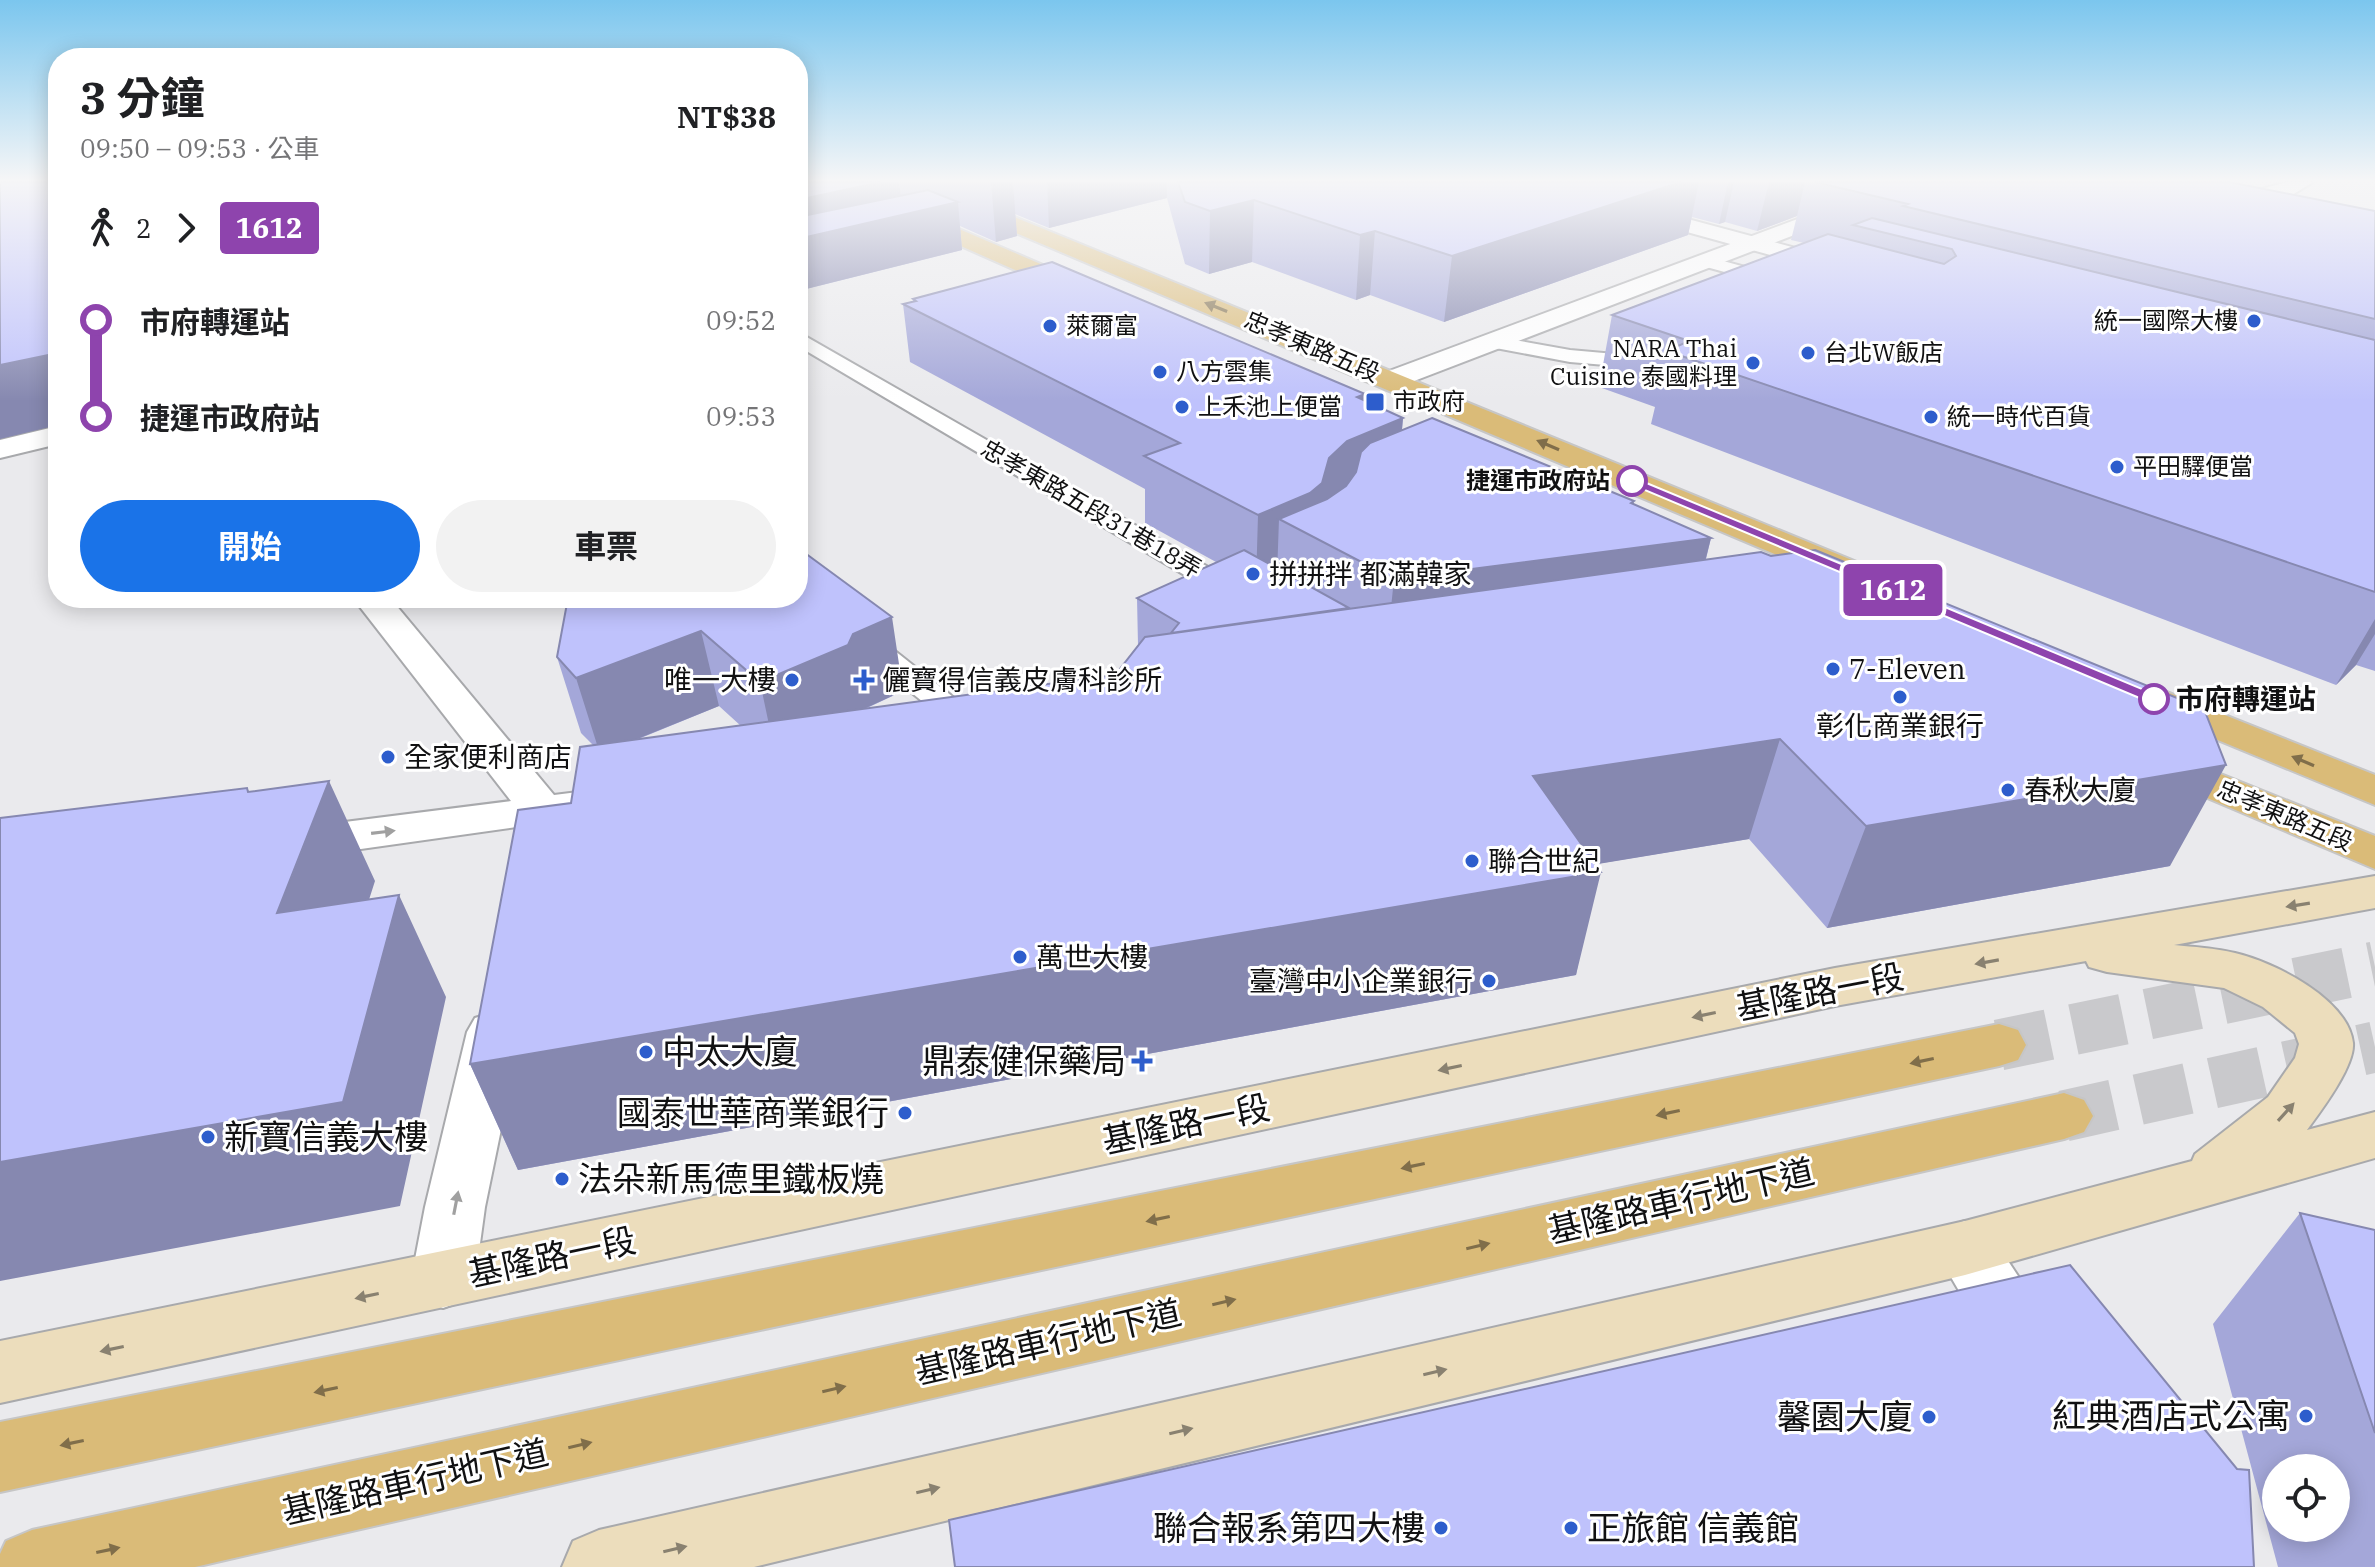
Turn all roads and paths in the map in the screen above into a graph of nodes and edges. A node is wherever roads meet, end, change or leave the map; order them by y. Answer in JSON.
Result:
{"nodes":[{"id":1,"x":983,"y":255,"type":"edge"},
{"id":2,"x":1089,"y":255,"type":"edge"},
{"id":3,"x":1721,"y":255,"type":"edge"},
{"id":4,"x":1798,"y":255,"type":"edge"},
{"id":5,"x":1705,"y":261,"type":"junction"},
{"id":6,"x":1871,"y":275,"type":"edge"},
{"id":7,"x":1787,"y":294,"type":"edge"},
{"id":8,"x":1105,"y":301,"type":"edge"},
{"id":9,"x":1492,"y":342,"type":"junction"},
{"id":10,"x":1660,"y":343,"type":"edge"},
{"id":11,"x":808,"y":344,"type":"edge"},
{"id":12,"x":1391,"y":380,"type":"junction"},
{"id":13,"x":48,"y":437,"type":"edge"},
{"id":14,"x":0,"y":449,"type":"edge"},
{"id":15,"x":1886,"y":587,"type":"edge"},
{"id":16,"x":808,"y":595,"type":"edge"},
{"id":17,"x":1255,"y":598,"type":"edge"},
{"id":18,"x":378,"y":608,"type":"edge"},
{"id":19,"x":2119,"y":685,"type":"edge"},
{"id":20,"x":1000,"y":741,"type":"joint"},
{"id":21,"x":2131,"y":749,"type":"edge"},
{"id":22,"x":946,"y":750,"type":"edge"},
{"id":23,"x":2375,"y":791,"type":"edge"},
{"id":24,"x":620,"y":799,"type":"edge"},
{"id":25,"x":538,"y":834,"type":"junction"},
{"id":26,"x":256,"y":848,"type":"edge"},
{"id":27,"x":2375,"y":854,"type":"edge"},
{"id":28,"x":2375,"y":892,"type":"edge"},
{"id":29,"x":2056,"y":950,"type":"junction"},
{"id":30,"x":506,"y":979,"type":"edge"},
{"id":31,"x":1999,"y":1045,"type":"tunnel mouth"},
{"id":32,"x":2064,"y":1116,"type":"tunnel mouth"},
{"id":33,"x":2375,"y":1135,"type":"edge"},
{"id":34,"x":2205,"y":1180,"type":"junction"},
{"id":35,"x":1965,"y":1248,"type":"junction"},
{"id":36,"x":443,"y":1280,"type":"junction"},
{"id":37,"x":0,"y":1372,"type":"edge"},
{"id":38,"x":2052,"y":1381,"type":"edge"},
{"id":39,"x":0,"y":1457,"type":"edge"},
{"id":40,"x":32,"y":1567,"type":"edge"},
{"id":41,"x":599,"y":1567,"type":"edge"}],
"edges":[{"from":1,"to":8,"type":"main road"},
{"from":12,"to":2,"type":"main road","name":"忠孝東路五段","one_way":true},
{"from":3,"to":5,"type":"street"},
{"from":4,"to":6,"type":"street"},
{"from":5,"to":7,"type":"lane"},
{"from":5,"to":9,"type":"street"},
{"from":9,"to":10,"type":"lane"},
{"from":9,"to":12,"type":"street"},
{"from":11,"to":17,"type":"lane","name":"忠孝東路五段31巷18弄"},
{"from":15,"to":12,"type":"main road","name":"忠孝東路五段","one_way":true},
{"from":13,"to":14,"type":"street"},
{"from":16,"to":20,"type":"lane"},
{"from":18,"to":25,"type":"street"},
{"from":23,"to":19,"type":"main road","one_way":true},
{"from":20,"to":22,"type":"street"},
{"from":21,"to":27,"type":"main road","name":"忠孝東路五段"},
{"from":24,"to":25,"type":"street"},
{"from":26,"to":25,"type":"street","one_way":true},
{"from":28,"to":29,"type":"main road","name":"基隆路一段","one_way":true},
{"from":34,"to":29,"type":"main road","one_way":true},
{"from":29,"to":36,"type":"main road","name":"基隆路一段","one_way":true},
{"from":36,"to":30,"type":"street","one_way":true},
{"from":31,"to":39,"type":"main road","one_way":true},
{"from":40,"to":32,"type":"main road","name":"基隆路車行地下道","one_way":true},
{"from":33,"to":34,"type":"main road"},
{"from":34,"to":35,"type":"main road"},
{"from":35,"to":38,"type":"street"},
{"from":41,"to":35,"type":"main road","one_way":true},
{"from":36,"to":37,"type":"main road","name":"基隆路一段","one_way":true}]}
